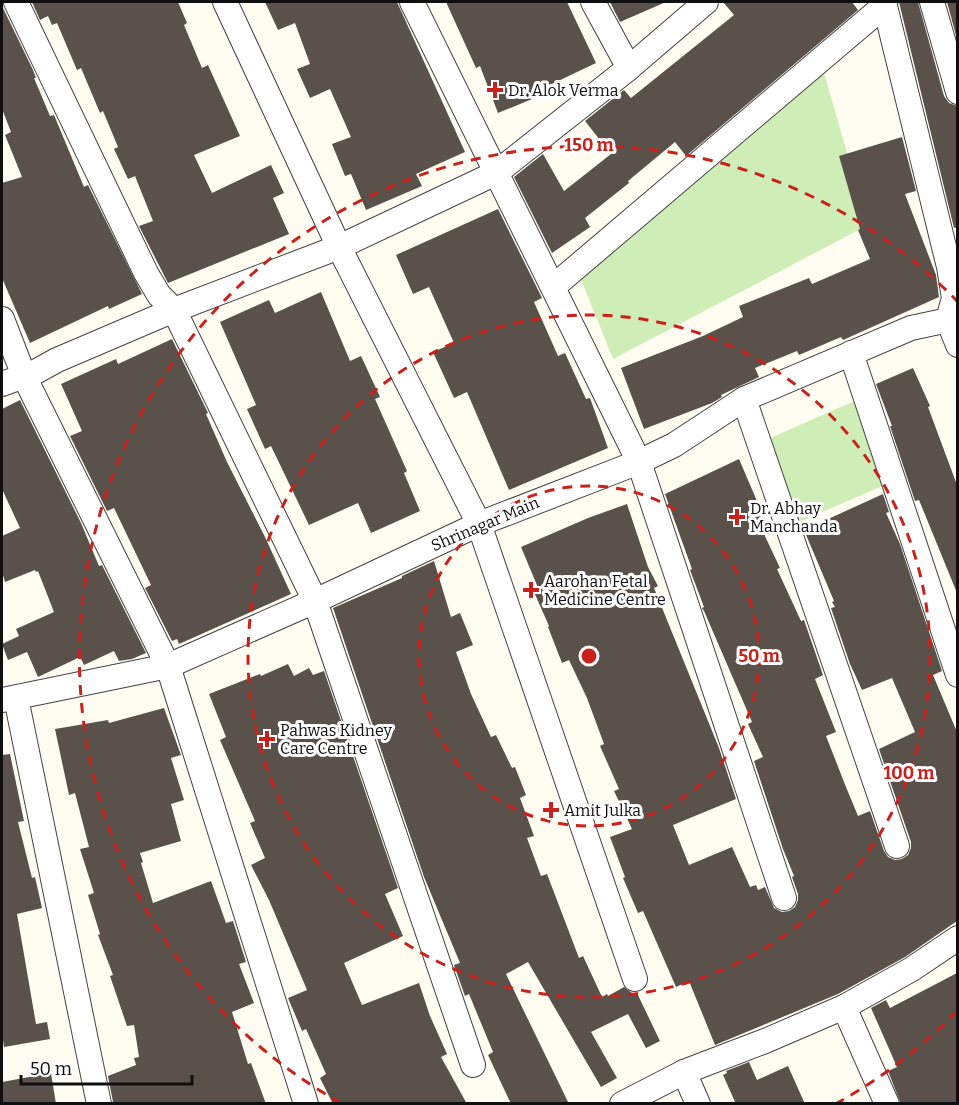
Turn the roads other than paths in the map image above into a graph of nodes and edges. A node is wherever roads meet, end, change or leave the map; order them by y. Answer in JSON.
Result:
{"nodes":[{"id":1,"x":16,"y":2,"type":"edge"},
{"id":2,"x":225,"y":2,"type":"edge"},
{"id":3,"x":412,"y":2,"type":"edge"},
{"id":4,"x":593,"y":2,"type":"edge"},
{"id":5,"x":706,"y":2,"type":"edge"},
{"id":6,"x":932,"y":2,"type":"edge"},
{"id":7,"x":884,"y":3,"type":"edge"},
{"id":8,"x":629,"y":68,"type":"junction"},
{"id":9,"x":957,"y":92,"type":"edge"},
{"id":10,"x":496,"y":173,"type":"junction"},
{"id":11,"x":339,"y":247,"type":"junction"},
{"id":12,"x":553,"y":287,"type":"junction"},
{"id":13,"x":174,"y":310,"type":"junction"},
{"id":14,"x":2,"y":319,"type":"edge"},
{"id":15,"x":953,"y":319,"type":"edge"},
{"id":16,"x":957,"y":345,"type":"edge"},
{"id":17,"x":851,"y":353,"type":"junction"},
{"id":18,"x":24,"y":376,"type":"junction"},
{"id":19,"x":2,"y":384,"type":"edge"},
{"id":20,"x":744,"y":399,"type":"junction"},
{"id":21,"x":639,"y":462,"type":"junction"},
{"id":22,"x":479,"y":524,"type":"junction"},
{"id":23,"x":315,"y":601,"type":"junction"},
{"id":24,"x":168,"y":666,"type":"junction"},
{"id":25,"x":957,"y":675,"type":"edge"},
{"id":26,"x":9,"y":699,"type":"edge"},
{"id":27,"x":897,"y":846,"type":"dead end"},
{"id":28,"x":784,"y":897,"type":"dead end"},
{"id":29,"x":957,"y":938,"type":"edge"},
{"id":30,"x":635,"y":979,"type":"dead end"},
{"id":31,"x":844,"y":1007,"type":"junction"},
{"id":32,"x":472,"y":1065,"type":"dead end"},
{"id":33,"x":684,"y":1072,"type":"junction"},
{"id":34,"x":99,"y":1104,"type":"edge"},
{"id":35,"x":306,"y":1104,"type":"edge"},
{"id":36,"x":622,"y":1104,"type":"edge"},
{"id":37,"x":698,"y":1104,"type":"edge"},
{"id":38,"x":887,"y":1104,"type":"edge"}],
"edges":[{"from":1,"to":13,"type":"street"},
{"from":2,"to":11,"type":"street"},
{"from":3,"to":10,"type":"street"},
{"from":4,"to":8,"type":"street"},
{"from":5,"to":8,"type":"street"},
{"from":6,"to":9,"type":"street"},
{"from":7,"to":12,"type":"street"},
{"from":7,"to":15,"type":"street"},
{"from":8,"to":10,"type":"street"},
{"from":10,"to":11,"type":"street"},
{"from":10,"to":12,"type":"street"},
{"from":11,"to":13,"type":"street"},
{"from":11,"to":22,"type":"street"},
{"from":12,"to":21,"type":"street"},
{"from":13,"to":18,"type":"street"},
{"from":13,"to":23,"type":"street"},
{"from":14,"to":18,"type":"street"},
{"from":15,"to":16,"type":"street"},
{"from":15,"to":17,"type":"street","name":"Shrinagar Main"},
{"from":17,"to":20,"type":"street","name":"Shrinagar Main"},
{"from":17,"to":25,"type":"street"},
{"from":18,"to":19,"type":"street"},
{"from":18,"to":24,"type":"street"},
{"from":20,"to":21,"type":"street","name":"Shrinagar Main"},
{"from":20,"to":27,"type":"street"},
{"from":21,"to":22,"type":"street","name":"Shrinagar Main"},
{"from":21,"to":28,"type":"street"},
{"from":22,"to":23,"type":"street","name":"Shrinagar Main"},
{"from":22,"to":30,"type":"street"},
{"from":23,"to":24,"type":"street","name":"Shrinagar Main"},
{"from":23,"to":32,"type":"street"},
{"from":24,"to":26,"type":"street","name":"Shrinagar Main"},
{"from":24,"to":35,"type":"street"},
{"from":26,"to":34,"type":"street"},
{"from":29,"to":31,"type":"street"},
{"from":31,"to":33,"type":"street"},
{"from":31,"to":38,"type":"street"},
{"from":33,"to":36,"type":"street"},
{"from":33,"to":37,"type":"street"}]}
